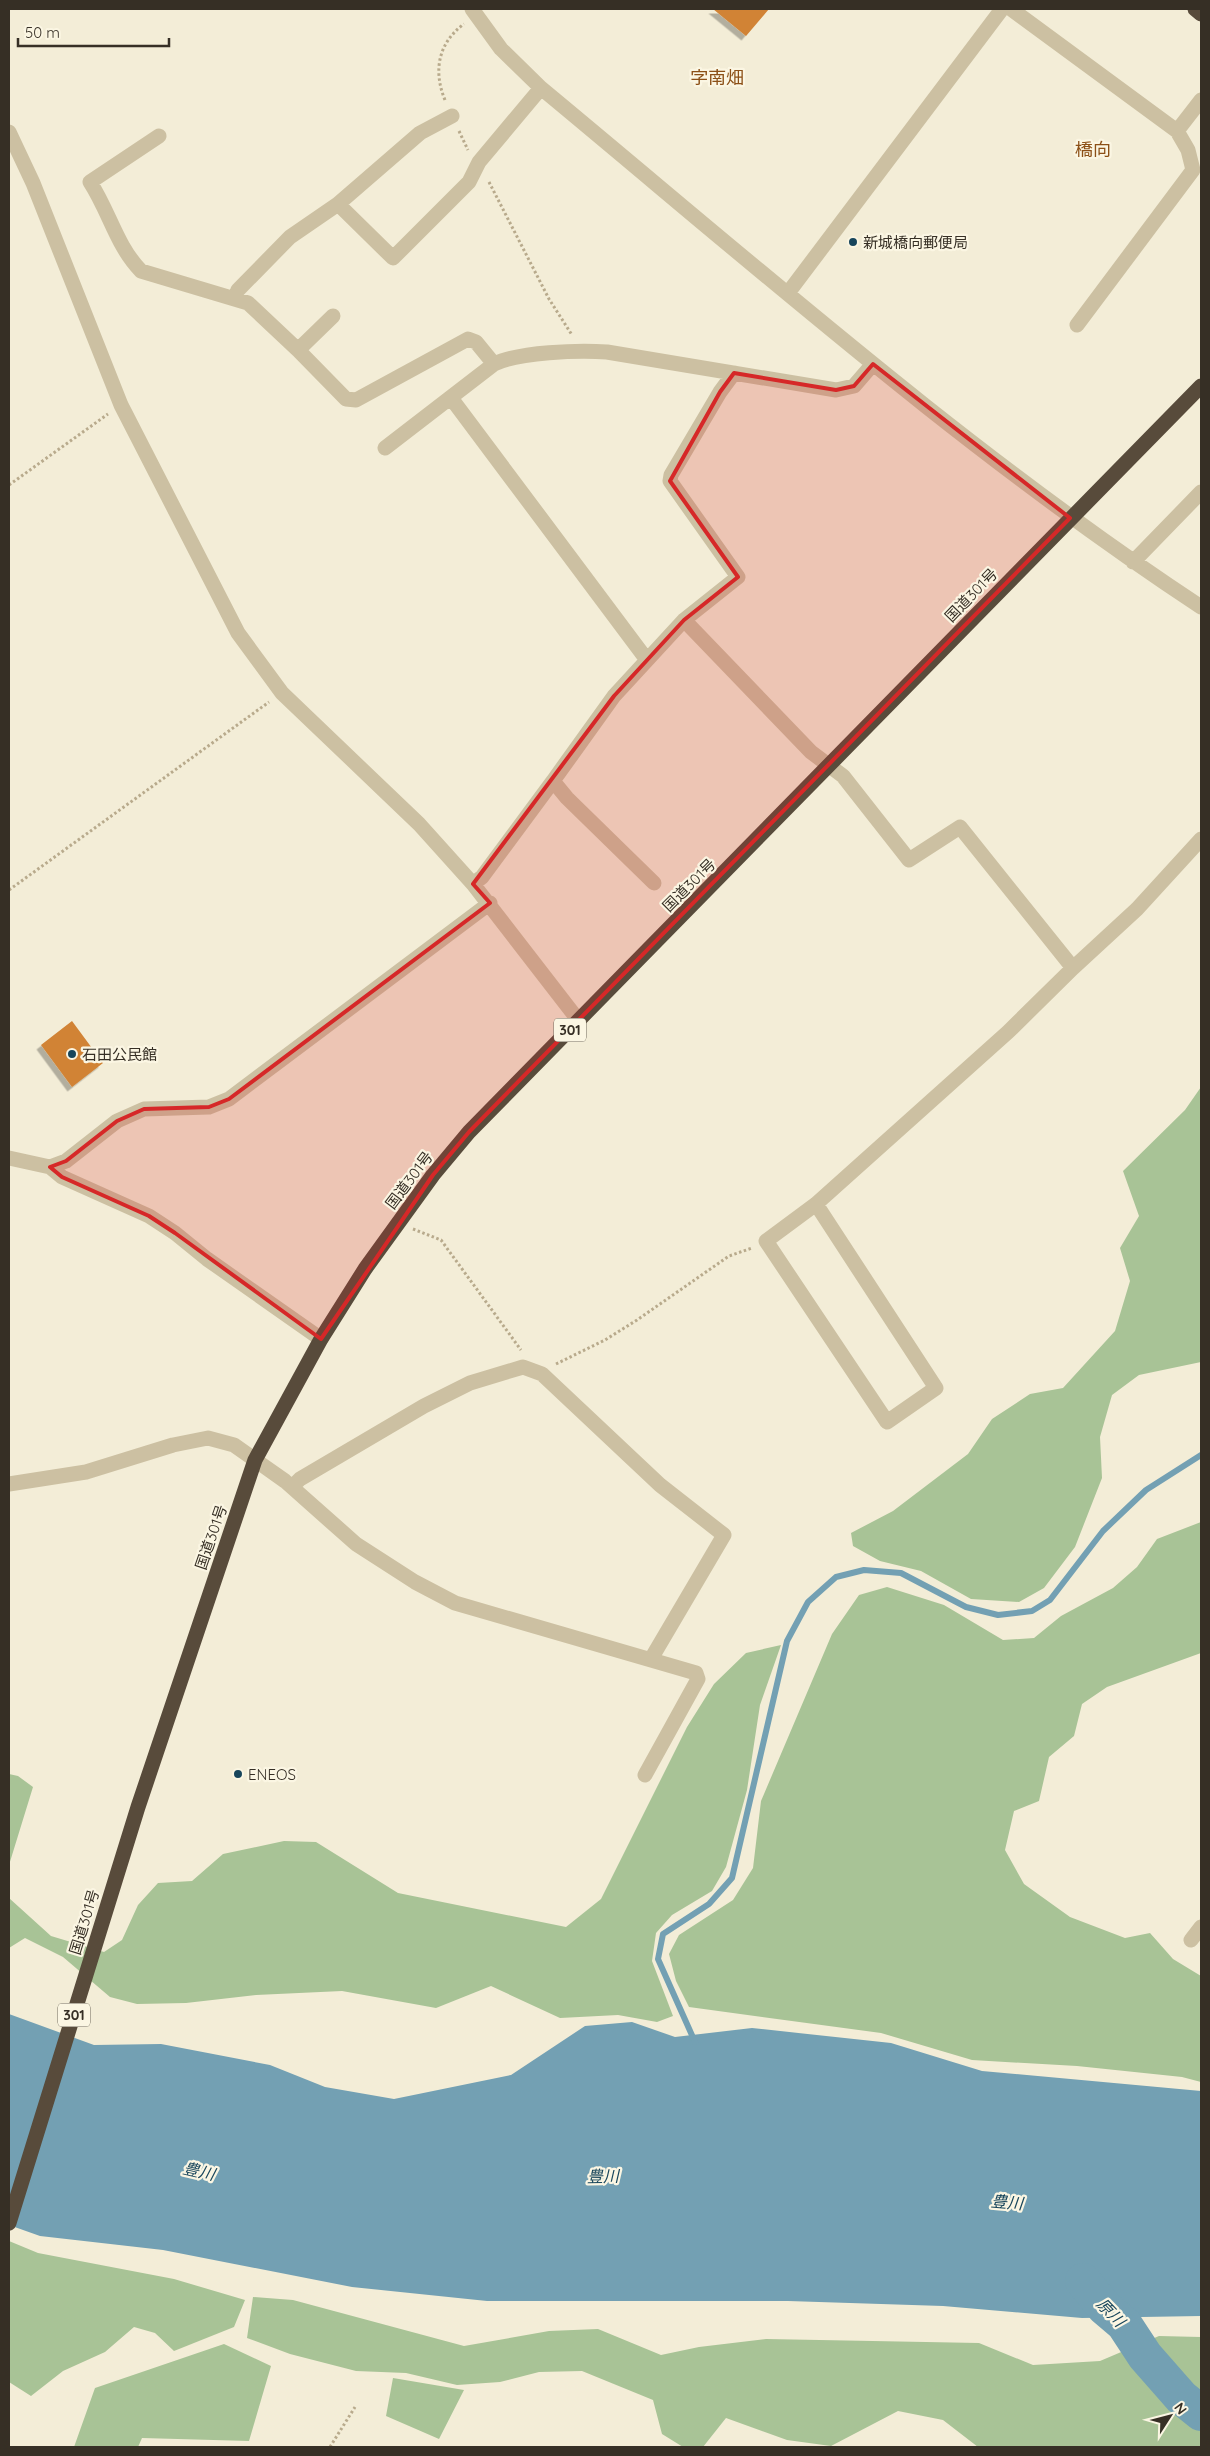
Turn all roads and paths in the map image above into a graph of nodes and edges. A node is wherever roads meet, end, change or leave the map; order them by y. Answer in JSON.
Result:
{"nodes":[{"id":1,"x":1002,"y":9,"type":"edge"},
{"id":2,"x":1011,"y":9,"type":"edge"},
{"id":3,"x":1195,"y":9,"type":"edge"},
{"id":4,"x":474,"y":12,"type":"edge"},
{"id":5,"x":1201,"y":14,"type":"edge"},
{"id":6,"x":541,"y":88,"type":"junction"},
{"id":7,"x":1201,"y":100,"type":"edge"},
{"id":8,"x":452,"y":116,"type":"junction"},
{"id":9,"x":9,"y":132,"type":"edge"},
{"id":10,"x":1177,"y":132,"type":"junction"},
{"id":11,"x":159,"y":136,"type":"dead end"},
{"id":12,"x":478,"y":162,"type":"junction"},
{"id":13,"x":338,"y":204,"type":"junction"},
{"id":14,"x":788,"y":293,"type":"junction"},
{"id":15,"x":235,"y":298,"type":"junction"},
{"id":16,"x":333,"y":316,"type":"dead end"},
{"id":17,"x":1077,"y":325,"type":"dead end"},
{"id":18,"x":298,"y":350,"type":"junction"},
{"id":19,"x":581,"y":350,"type":"junction"},
{"id":20,"x":494,"y":364,"type":"junction"},
{"id":21,"x":872,"y":364,"type":"junction"},
{"id":22,"x":734,"y":373,"type":"junction"},
{"id":23,"x":1201,"y":386,"type":"edge"},
{"id":24,"x":451,"y":398,"type":"junction"},
{"id":25,"x":121,"y":405,"type":"junction"},
{"id":26,"x":385,"y":448,"type":"dead end"},
{"id":27,"x":9,"y":485,"type":"edge"},
{"id":28,"x":1201,"y":492,"type":"edge"},
{"id":29,"x":1070,"y":518,"type":"junction"},
{"id":30,"x":1133,"y":562,"type":"junction"},
{"id":31,"x":1201,"y":606,"type":"edge"},
{"id":32,"x":684,"y":620,"type":"junction"},
{"id":33,"x":647,"y":660,"type":"junction"},
{"id":34,"x":282,"y":693,"type":"junction"},
{"id":35,"x":829,"y":767,"type":"junction"},
{"id":36,"x":553,"y":781,"type":"junction"},
{"id":37,"x":1201,"y":839,"type":"edge"},
{"id":38,"x":654,"y":883,"type":"dead end"},
{"id":39,"x":473,"y":884,"type":"junction"},
{"id":40,"x":9,"y":890,"type":"edge"},
{"id":41,"x":490,"y":903,"type":"junction"},
{"id":42,"x":1073,"y":968,"type":"junction"},
{"id":43,"x":579,"y":1021,"type":"junction"},
{"id":44,"x":9,"y":1158,"type":"edge"},
{"id":45,"x":50,"y":1167,"type":"junction"},
{"id":46,"x":816,"y":1204,"type":"junction"},
{"id":47,"x":397,"y":1224,"type":"junction"},
{"id":48,"x":766,"y":1241,"type":"junction"},
{"id":49,"x":321,"y":1339,"type":"junction"},
{"id":50,"x":533,"y":1369,"type":"junction"},
{"id":51,"x":255,"y":1460,"type":"junction"},
{"id":52,"x":9,"y":1484,"type":"edge"},
{"id":53,"x":292,"y":1487,"type":"junction"},
{"id":54,"x":651,"y":1659,"type":"junction"},
{"id":55,"x":645,"y":1774,"type":"dead end"},
{"id":56,"x":1201,"y":1927,"type":"edge"},
{"id":57,"x":1192,"y":1940,"type":"dead end"},
{"id":58,"x":9,"y":2223,"type":"edge"},
{"id":59,"x":356,"y":2407,"type":"dead end"},
{"id":60,"x":330,"y":2447,"type":"edge"}],
"edges":[{"from":1,"to":14,"type":"street"},
{"from":2,"to":10,"type":"street"},
{"from":3,"to":5,"type":"highway"},
{"from":4,"to":6,"type":"street"},
{"from":4,"to":8,"type":"path"},
{"from":6,"to":12,"type":"street"},
{"from":6,"to":14,"type":"street"},
{"from":7,"to":10,"type":"street"},
{"from":8,"to":12,"type":"path"},
{"from":8,"to":13,"type":"street"},
{"from":9,"to":25,"type":"street"},
{"from":10,"to":17,"type":"street"},
{"from":11,"to":15,"type":"street"},
{"from":12,"to":13,"type":"street"},
{"from":12,"to":19,"type":"path"},
{"from":13,"to":15,"type":"street"},
{"from":14,"to":21,"type":"street"},
{"from":15,"to":18,"type":"street"},
{"from":16,"to":18,"type":"street"},
{"from":18,"to":20,"type":"street"},
{"from":19,"to":20,"type":"street"},
{"from":19,"to":22,"type":"street"},
{"from":20,"to":24,"type":"street"},
{"from":21,"to":22,"type":"street"},
{"from":21,"to":29,"type":"street"},
{"from":22,"to":32,"type":"street"},
{"from":23,"to":29,"type":"highway","name":"国道301号","number":"301"},
{"from":24,"to":26,"type":"street"},
{"from":24,"to":33,"type":"street"},
{"from":25,"to":27,"type":"path"},
{"from":25,"to":34,"type":"street"},
{"from":28,"to":30,"type":"street"},
{"from":29,"to":30,"type":"street"},
{"from":29,"to":35,"type":"highway","name":"国道301号","number":"301"},
{"from":30,"to":31,"type":"street"},
{"from":32,"to":33,"type":"street"},
{"from":32,"to":35,"type":"street"},
{"from":33,"to":36,"type":"street"},
{"from":34,"to":39,"type":"street"},
{"from":34,"to":40,"type":"path"},
{"from":35,"to":42,"type":"street"},
{"from":35,"to":43,"type":"highway","name":"国道301号","number":"301"},
{"from":36,"to":38,"type":"street"},
{"from":36,"to":39,"type":"street"},
{"from":37,"to":42,"type":"street"},
{"from":39,"to":41,"type":"street"},
{"from":41,"to":43,"type":"street"},
{"from":41,"to":45,"type":"street"},
{"from":42,"to":46,"type":"street"},
{"from":43,"to":47,"type":"highway","name":"国道301号","number":"301"},
{"from":44,"to":45,"type":"street"},
{"from":45,"to":49,"type":"street"},
{"from":46,"to":48,"type":"street"},
{"from":46,"to":48,"type":"street"},
{"from":47,"to":49,"type":"highway","name":"国道301号","number":"301"},
{"from":47,"to":50,"type":"path"},
{"from":48,"to":50,"type":"path"},
{"from":49,"to":51,"type":"highway","name":"国道301号","number":"301"},
{"from":50,"to":53,"type":"street"},
{"from":50,"to":54,"type":"street"},
{"from":51,"to":52,"type":"street"},
{"from":51,"to":53,"type":"street"},
{"from":51,"to":58,"type":"highway","name":"国道301号","number":"301"},
{"from":53,"to":54,"type":"street"},
{"from":54,"to":55,"type":"street"},
{"from":56,"to":57,"type":"street"},
{"from":59,"to":60,"type":"path"}]}
